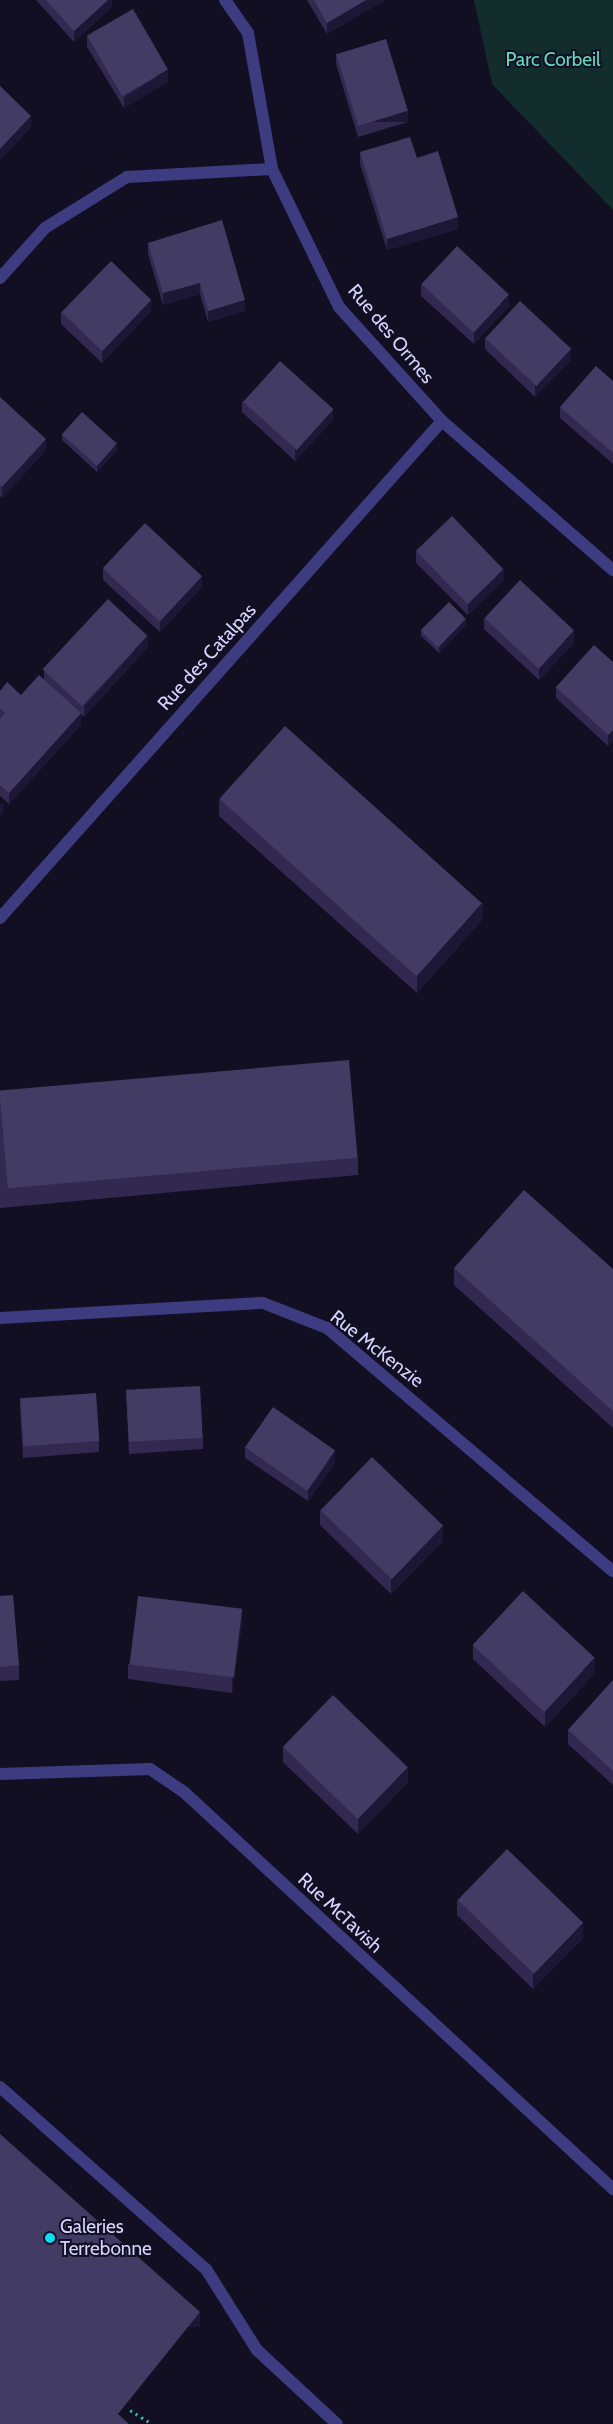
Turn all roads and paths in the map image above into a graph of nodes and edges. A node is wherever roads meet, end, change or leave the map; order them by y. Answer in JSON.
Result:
{"nodes":[{"id":1,"x":225,"y":0,"type":"edge"},
{"id":2,"x":272,"y":168,"type":"junction"},
{"id":3,"x":0,"y":278,"type":"edge"},
{"id":4,"x":442,"y":421,"type":"junction"},
{"id":5,"x":613,"y":570,"type":"edge"},
{"id":6,"x":0,"y":918,"type":"edge"},
{"id":7,"x":0,"y":1318,"type":"edge"},
{"id":8,"x":613,"y":1571,"type":"edge"},
{"id":9,"x":0,"y":1774,"type":"edge"},
{"id":10,"x":0,"y":2087,"type":"edge"},
{"id":11,"x":613,"y":2188,"type":"edge"},
{"id":12,"x":126,"y":2407,"type":"edge"},
{"id":13,"x":152,"y":2424,"type":"edge"},
{"id":14,"x":337,"y":2424,"type":"edge"}],
"edges":[{"from":1,"to":2,"type":"street","name":"Rue des Ormes"},
{"from":2,"to":3,"type":"street"},
{"from":2,"to":4,"type":"street","name":"Rue des Ormes"},
{"from":4,"to":5,"type":"street","name":"Rue des Ormes"},
{"from":4,"to":6,"type":"street","name":"Rue des Catalpas"},
{"from":7,"to":8,"type":"street","name":"Rue McKenzie"},
{"from":9,"to":11,"type":"street","name":"Rue McTavish"},
{"from":10,"to":14,"type":"street"},
{"from":12,"to":13,"type":"path"}]}
